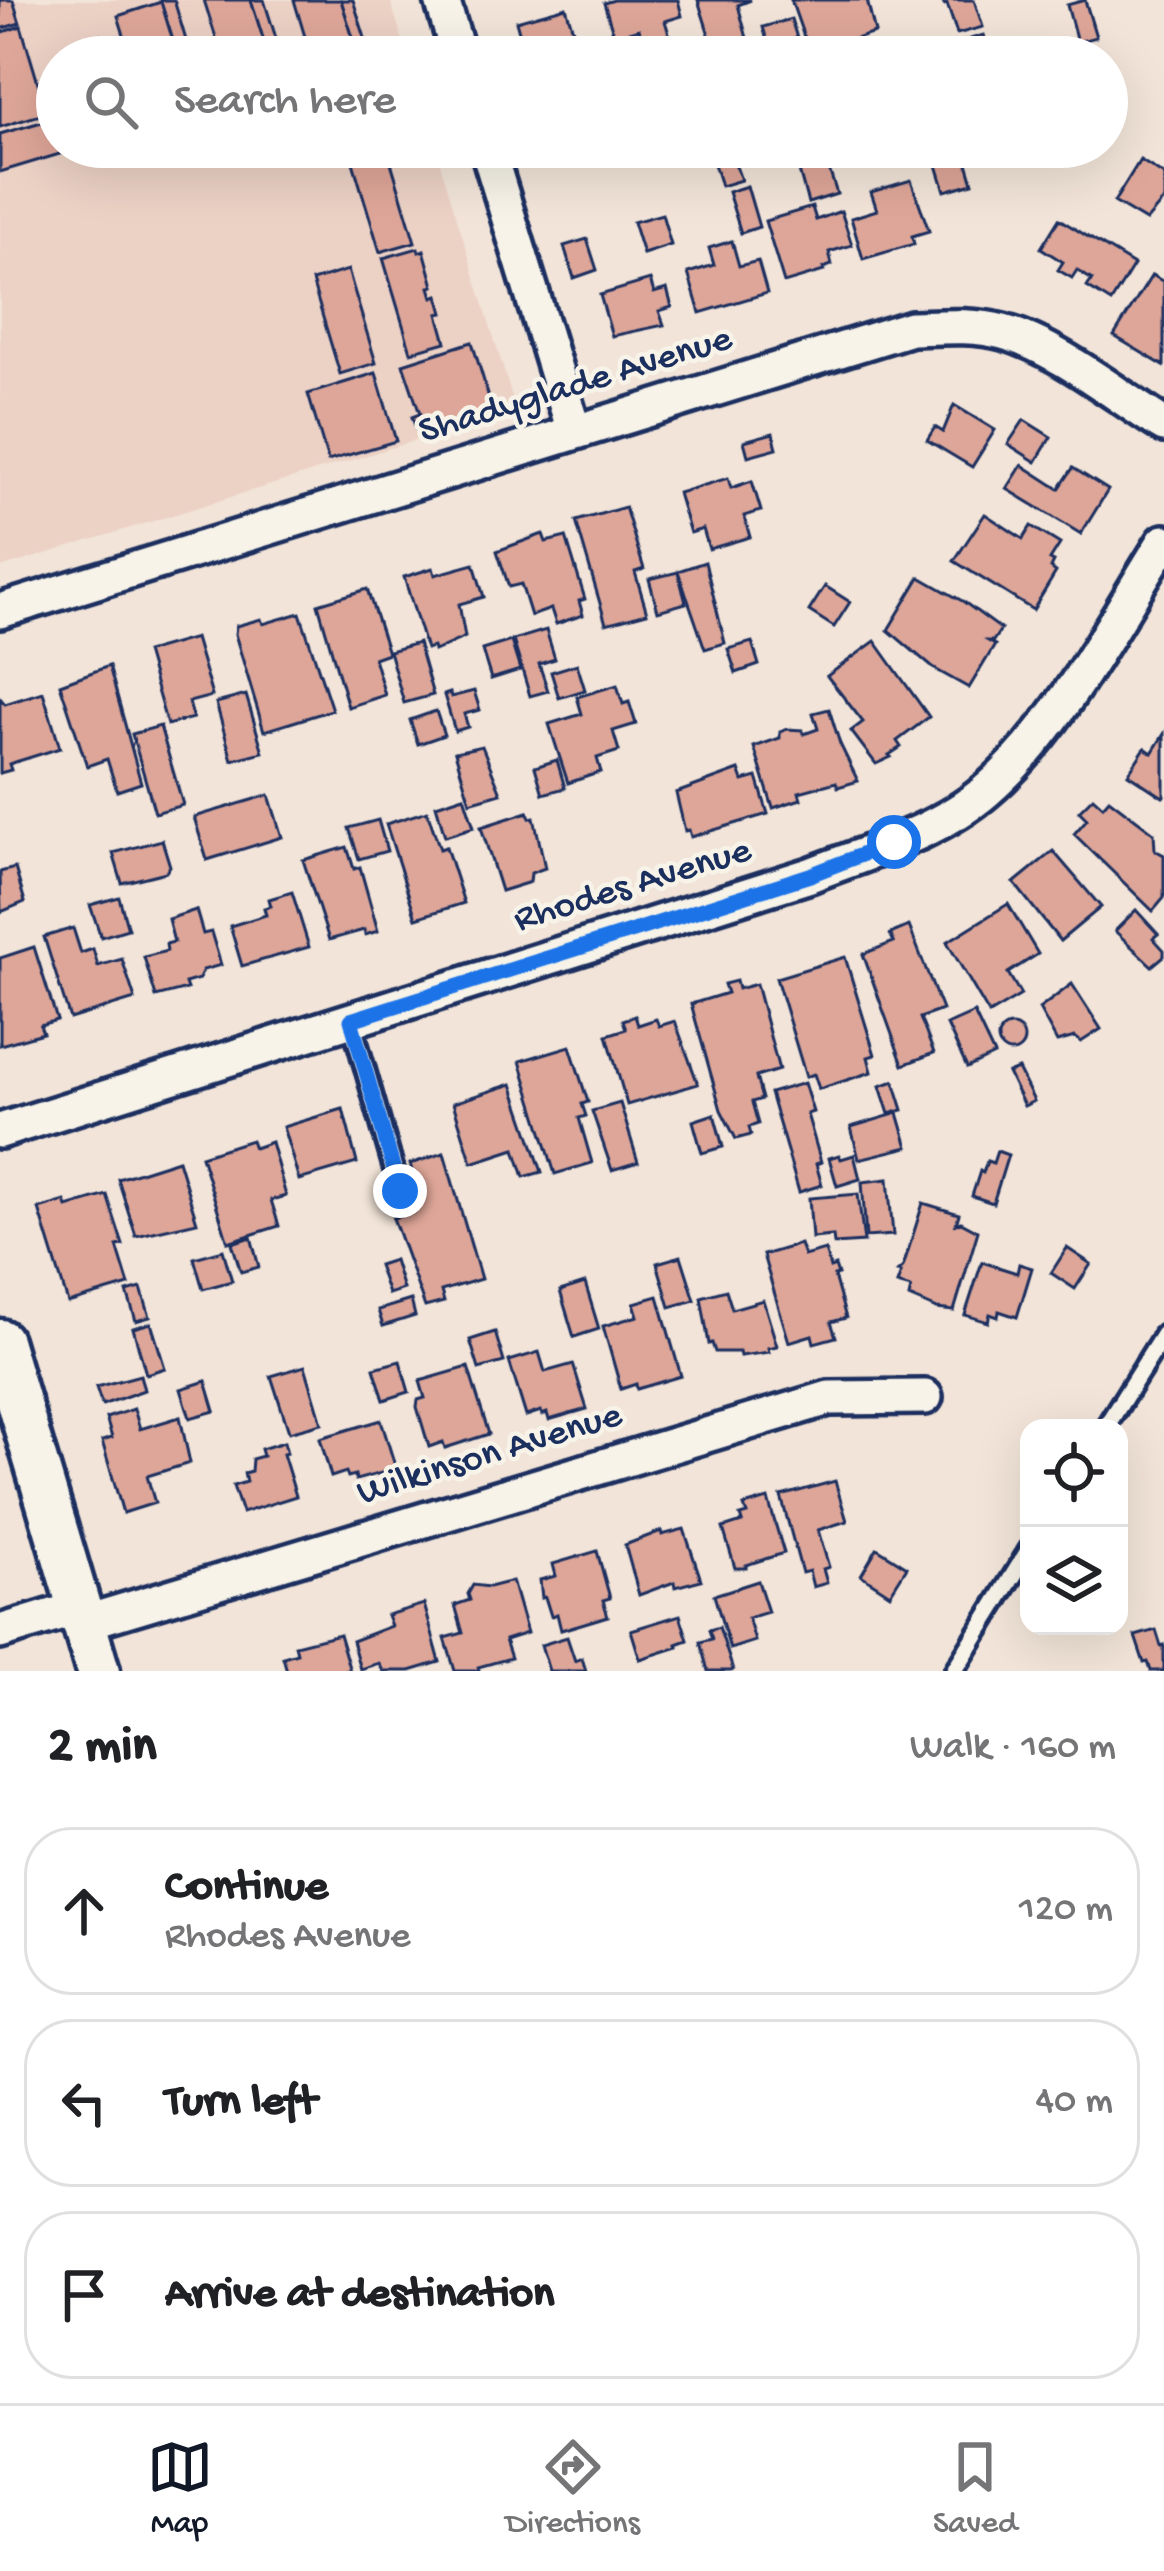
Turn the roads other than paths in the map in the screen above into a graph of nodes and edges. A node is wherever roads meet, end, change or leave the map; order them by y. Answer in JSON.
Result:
{"nodes":[{"id":1,"x":442,"y":0,"type":"edge"},
{"id":2,"x":453,"y":36,"type":"edge"},
{"id":3,"x":493,"y":168,"type":"edge"},
{"id":4,"x":1164,"y":425,"type":"edge"},
{"id":5,"x":574,"y":431,"type":"junction"},
{"id":6,"x":1164,"y":542,"type":"edge"},
{"id":7,"x":0,"y":611,"type":"edge"},
{"id":8,"x":351,"y":1020,"type":"junction"},
{"id":9,"x":0,"y":1131,"type":"edge"},
{"id":10,"x":400,"y":1191,"type":"dead end"},
{"id":11,"x":1164,"y":1334,"type":"edge"},
{"id":12,"x":0,"y":1341,"type":"edge"},
{"id":13,"x":926,"y":1397,"type":"dead end"},
{"id":14,"x":1112,"y":1419,"type":"edge"},
{"id":15,"x":1020,"y":1565,"type":"edge"},
{"id":16,"x":81,"y":1615,"type":"junction"},
{"id":17,"x":0,"y":1632,"type":"edge"},
{"id":18,"x":98,"y":1671,"type":"edge"},
{"id":19,"x":954,"y":1671,"type":"edge"}],
"edges":[{"from":1,"to":2,"type":"street"},
{"from":3,"to":5,"type":"street"},
{"from":4,"to":5,"type":"street","name":"Shadyglade Avenue"},
{"from":5,"to":7,"type":"street","name":"Shadyglade Avenue"},
{"from":6,"to":8,"type":"street","name":"Rhodes Avenue"},
{"from":8,"to":9,"type":"street","name":"Rhodes Avenue"},
{"from":8,"to":10,"type":"lane"},
{"from":11,"to":14,"type":"lane"},
{"from":12,"to":16,"type":"street"},
{"from":13,"to":16,"type":"street","name":"Wilkinson Avenue"},
{"from":15,"to":19,"type":"lane"},
{"from":16,"to":17,"type":"street","name":"Wilkinson Avenue"},
{"from":16,"to":18,"type":"street"}]}
